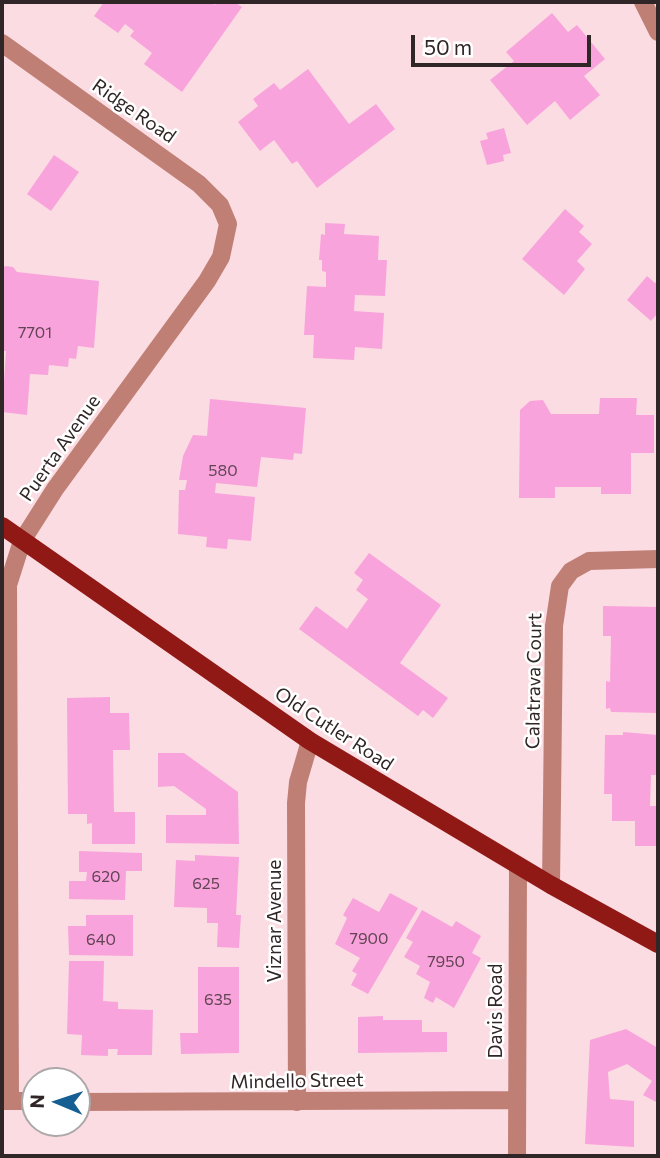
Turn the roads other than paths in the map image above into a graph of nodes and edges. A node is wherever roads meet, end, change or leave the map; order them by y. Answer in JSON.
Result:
{"nodes":[{"id":1,"x":643,"y":2,"type":"edge"},
{"id":2,"x":658,"y":32,"type":"edge"},
{"id":3,"x":2,"y":43,"type":"edge"},
{"id":4,"x":228,"y":224,"type":"joint"},
{"id":5,"x":2,"y":526,"type":"edge"},
{"id":6,"x":22,"y":541,"type":"junction"},
{"id":7,"x":2,"y":545,"type":"edge"},
{"id":8,"x":658,"y":559,"type":"edge"},
{"id":9,"x":310,"y":741,"type":"junction"},
{"id":10,"x":518,"y":866,"type":"junction"},
{"id":11,"x":551,"y":885,"type":"junction"},
{"id":12,"x":658,"y":944,"type":"edge"},
{"id":13,"x":517,"y":1100,"type":"junction"},
{"id":14,"x":6,"y":1101,"type":"edge"},
{"id":15,"x":91,"y":1102,"type":"edge"},
{"id":16,"x":297,"y":1102,"type":"junction"},
{"id":17,"x":517,"y":1156,"type":"edge"}],
"edges":[{"from":1,"to":2,"type":"street"},
{"from":3,"to":4,"type":"street","name":"Ridge Road"},
{"from":4,"to":6,"type":"street","name":"Puerta Avenue"},
{"from":5,"to":6,"type":"main road","name":"Old Cutler Road"},
{"from":6,"to":7,"type":"street"},
{"from":6,"to":9,"type":"main road","name":"Old Cutler Road"},
{"from":6,"to":14,"type":"street","name":"Puerta Avenue"},
{"from":8,"to":11,"type":"street","name":"Calatrava Court"},
{"from":9,"to":10,"type":"main road","name":"Old Cutler Road"},
{"from":9,"to":16,"type":"street","name":"Viznar Avenue"},
{"from":10,"to":11,"type":"main road","name":"Old Cutler Road"},
{"from":10,"to":13,"type":"street","name":"Davis Road"},
{"from":11,"to":12,"type":"main road","name":"Old Cutler Road"},
{"from":13,"to":16,"type":"street","name":"Mindello Street"},
{"from":13,"to":17,"type":"street","name":"Davis Road"},
{"from":15,"to":16,"type":"street","name":"Mindello Street"}]}
